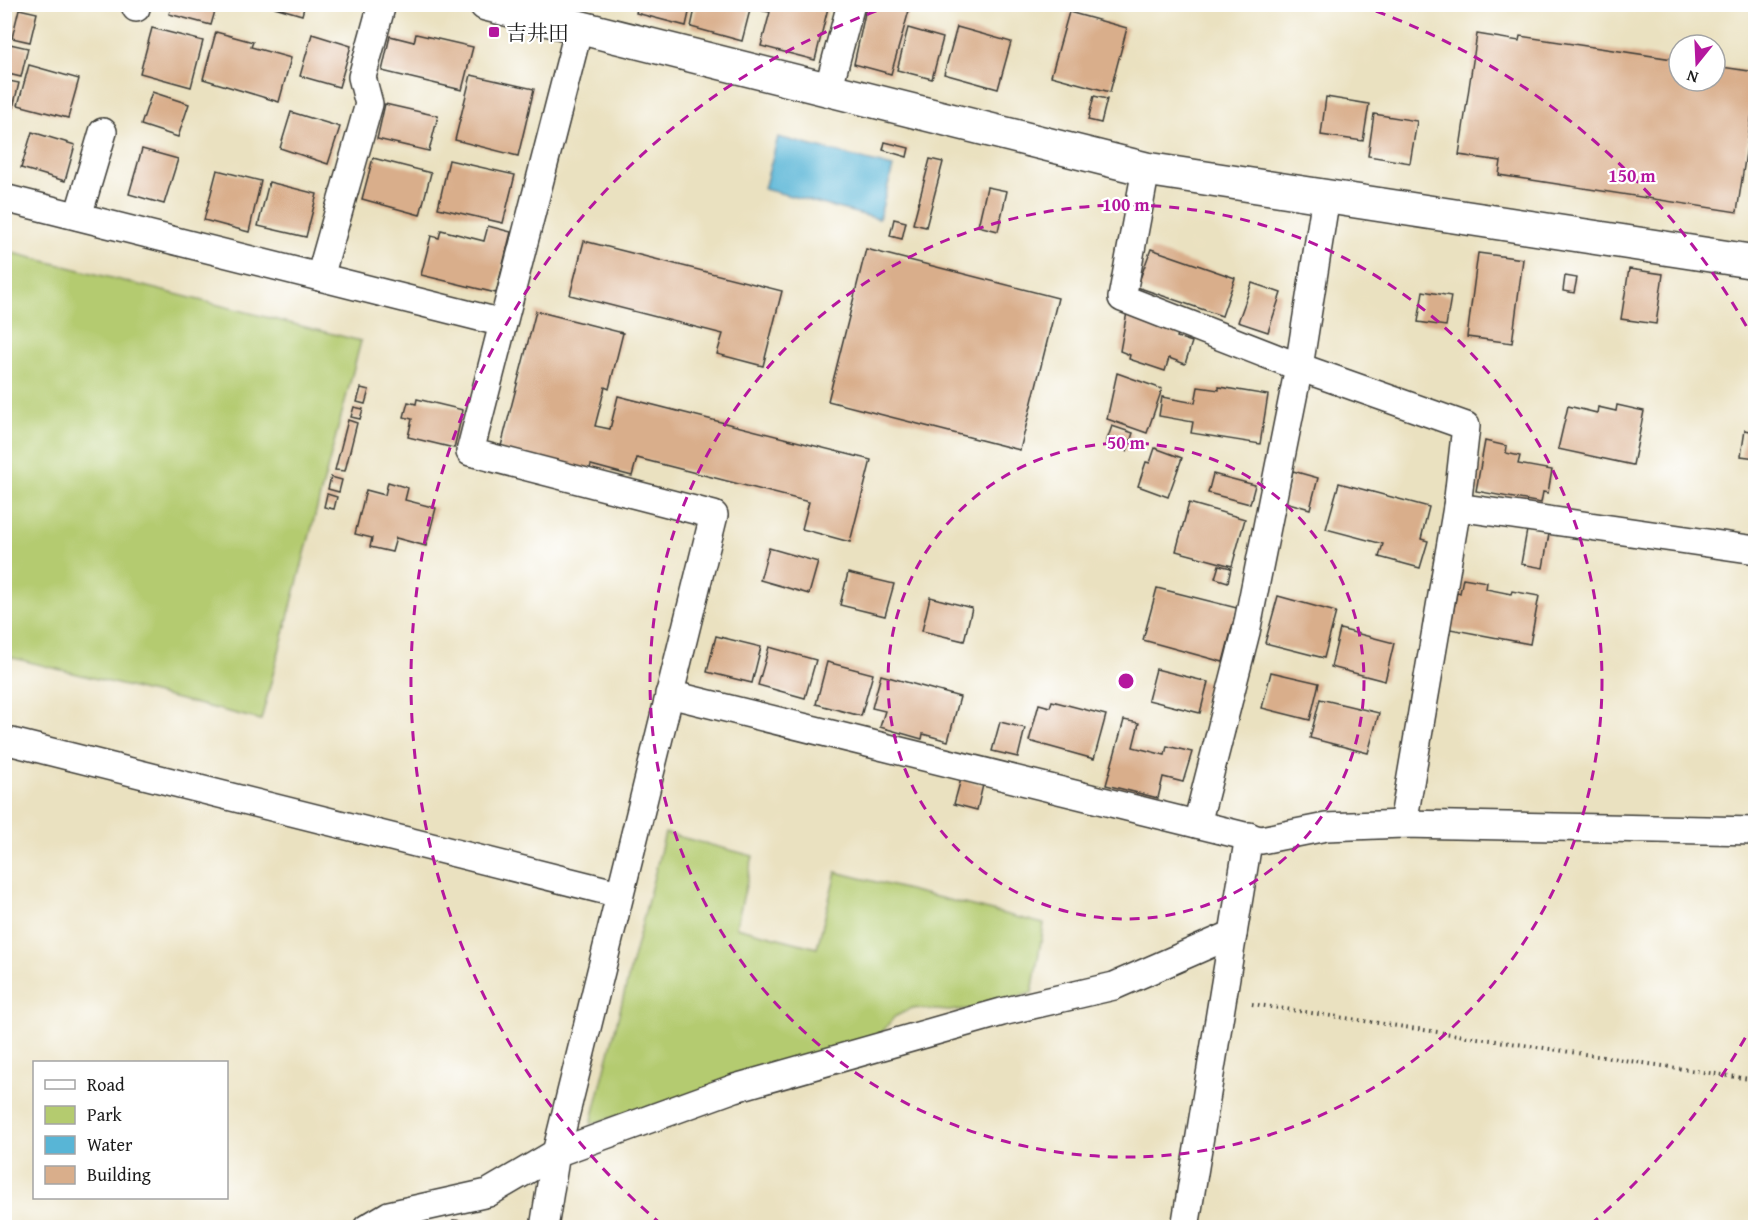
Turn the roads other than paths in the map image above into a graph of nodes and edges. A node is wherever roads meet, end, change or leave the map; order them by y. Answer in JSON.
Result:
{"nodes":[{"id":1,"x":382,"y":4,"type":"edge"},
{"id":2,"x":486,"y":4,"type":"edge"},
{"id":3,"x":851,"y":4,"type":"edge"},
{"id":4,"x":579,"y":28,"type":"junction"},
{"id":5,"x":828,"y":90,"type":"junction"},
{"id":6,"x":103,"y":132,"type":"dead end"},
{"id":7,"x":1146,"y":169,"type":"junction"},
{"id":8,"x":1326,"y":196,"type":"junction"},
{"id":9,"x":4,"y":198,"type":"edge"},
{"id":10,"x":78,"y":216,"type":"junction"},
{"id":11,"x":1755,"y":262,"type":"edge"},
{"id":12,"x":320,"y":277,"type":"junction"},
{"id":13,"x":503,"y":323,"type":"junction"},
{"id":14,"x":1299,"y":367,"type":"junction"},
{"id":15,"x":1457,"y":507,"type":"junction"},
{"id":16,"x":1755,"y":550,"type":"edge"},
{"id":17,"x":669,"y":694,"type":"junction"},
{"id":18,"x":4,"y":740,"type":"edge"},
{"id":19,"x":1197,"y":824,"type":"junction"},
{"id":20,"x":1403,"y":824,"type":"junction"},
{"id":21,"x":1755,"y":831,"type":"edge"},
{"id":22,"x":1249,"y":836,"type":"junction"},
{"id":23,"x":619,"y":894,"type":"junction"},
{"id":24,"x":1233,"y":934,"type":"junction"},
{"id":25,"x":556,"y":1153,"type":"junction"},
{"id":26,"x":367,"y":1227,"type":"edge"},
{"id":27,"x":544,"y":1227,"type":"edge"},
{"id":28,"x":1185,"y":1227,"type":"edge"}],
"edges":[{"from":1,"to":12,"type":"street"},
{"from":2,"to":4,"type":"street"},
{"from":3,"to":5,"type":"street"},
{"from":4,"to":5,"type":"street"},
{"from":4,"to":13,"type":"street"},
{"from":5,"to":7,"type":"street"},
{"from":6,"to":10,"type":"street"},
{"from":7,"to":8,"type":"street"},
{"from":7,"to":14,"type":"street"},
{"from":8,"to":11,"type":"street"},
{"from":8,"to":14,"type":"street"},
{"from":9,"to":10,"type":"street"},
{"from":10,"to":12,"type":"street"},
{"from":12,"to":13,"type":"street"},
{"from":13,"to":17,"type":"street"},
{"from":14,"to":15,"type":"street"},
{"from":14,"to":19,"type":"street"},
{"from":15,"to":16,"type":"street"},
{"from":15,"to":20,"type":"street"},
{"from":17,"to":19,"type":"street"},
{"from":17,"to":23,"type":"street"},
{"from":18,"to":23,"type":"street"},
{"from":19,"to":22,"type":"street"},
{"from":20,"to":21,"type":"street"},
{"from":20,"to":22,"type":"street"},
{"from":22,"to":24,"type":"street"},
{"from":23,"to":25,"type":"street"},
{"from":24,"to":25,"type":"street"},
{"from":24,"to":28,"type":"street"},
{"from":25,"to":26,"type":"street"},
{"from":25,"to":27,"type":"street"}]}
